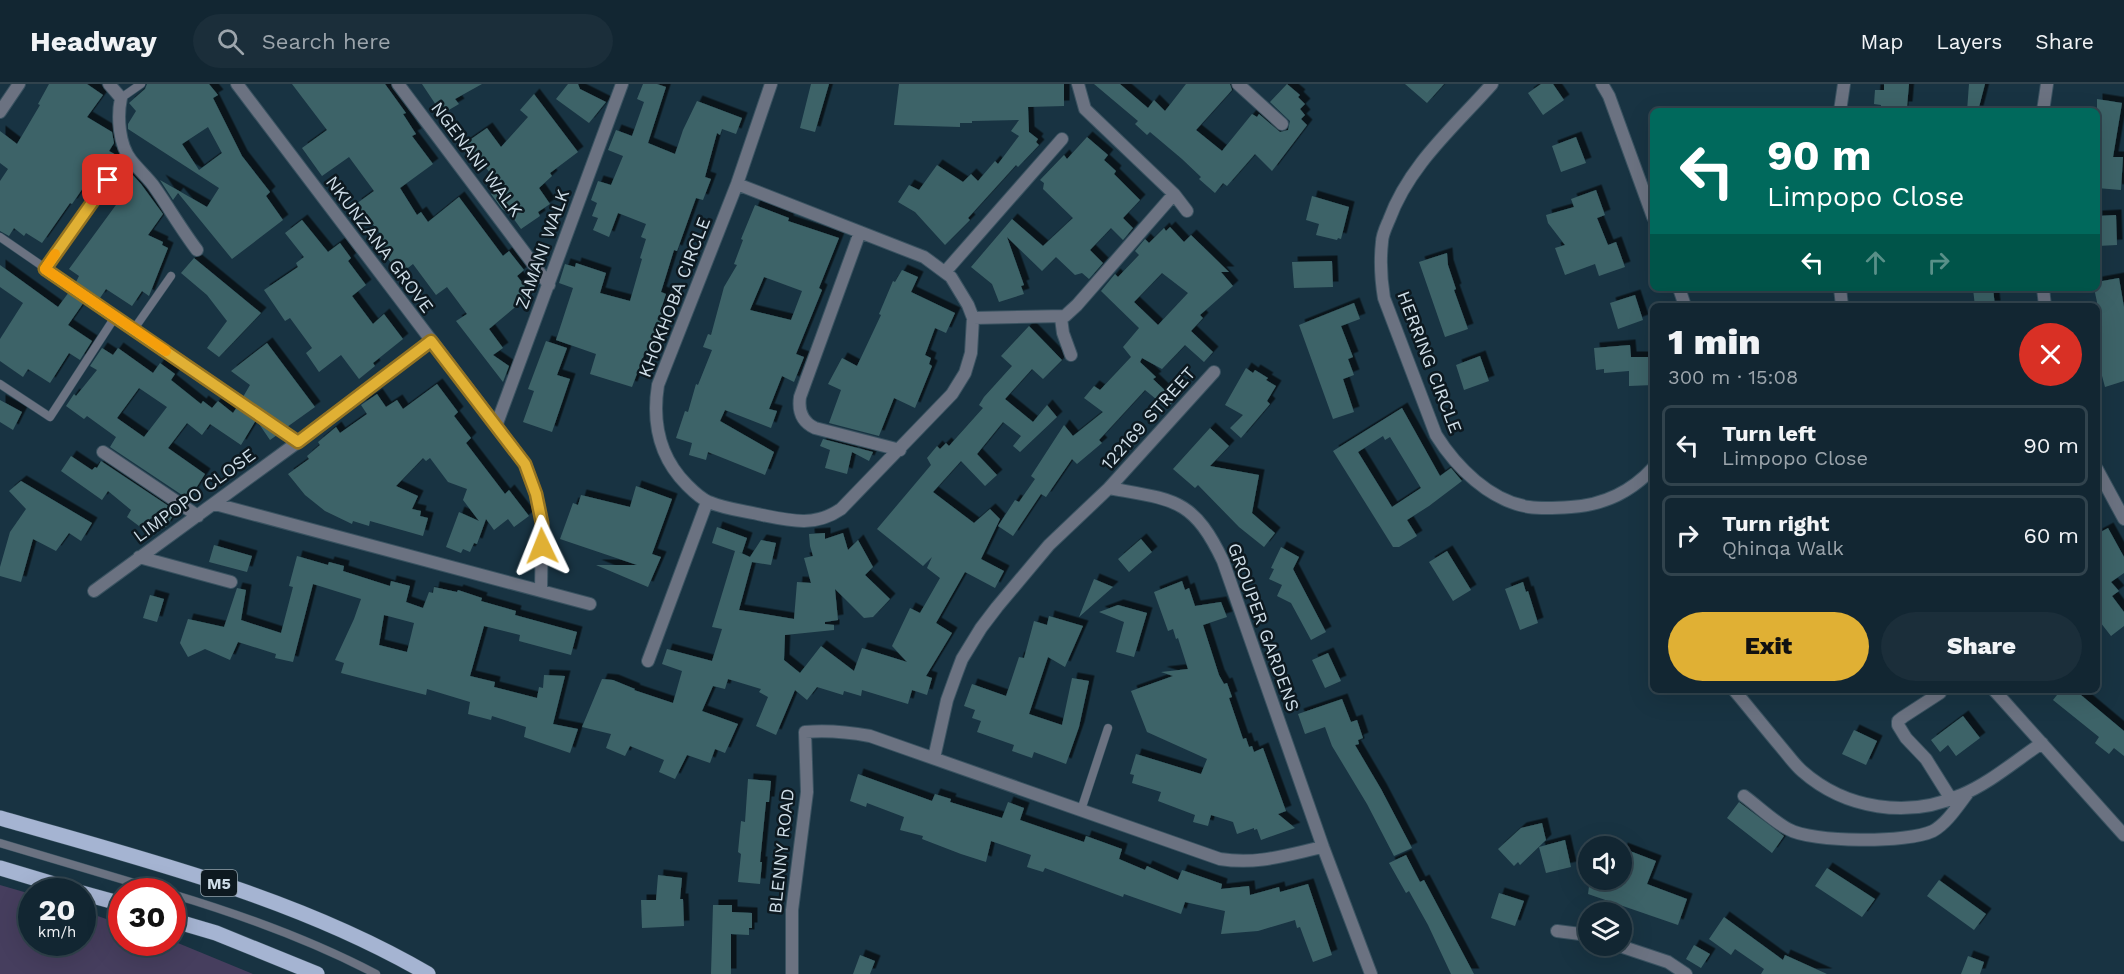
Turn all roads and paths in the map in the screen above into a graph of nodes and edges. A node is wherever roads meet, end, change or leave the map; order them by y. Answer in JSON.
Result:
{"nodes":[{"id":1,"x":19,"y":84,"type":"edge"},
{"id":2,"x":109,"y":84,"type":"edge"},
{"id":3,"x":141,"y":84,"type":"edge"},
{"id":4,"x":237,"y":84,"type":"edge"},
{"id":5,"x":398,"y":84,"type":"edge"},
{"id":6,"x":622,"y":84,"type":"edge"},
{"id":7,"x":771,"y":84,"type":"edge"},
{"id":8,"x":1078,"y":84,"type":"edge"},
{"id":9,"x":1238,"y":84,"type":"edge"},
{"id":10,"x":1492,"y":84,"type":"edge"},
{"id":11,"x":1602,"y":84,"type":"edge"},
{"id":12,"x":1844,"y":84,"type":"edge"},
{"id":13,"x":2047,"y":84,"type":"edge"},
{"id":14,"x":121,"y":98,"type":"junction"},
{"id":15,"x":1840,"y":108,"type":"edge"},
{"id":16,"x":2043,"y":108,"type":"edge"},
{"id":17,"x":0,"y":112,"type":"edge"},
{"id":18,"x":1282,"y":124,"type":"dead end"},
{"id":19,"x":1062,"y":139,"type":"dead end"},
{"id":20,"x":108,"y":180,"type":"dead end"},
{"id":21,"x":737,"y":184,"type":"junction"},
{"id":22,"x":1174,"y":194,"type":"junction"},
{"id":23,"x":1650,"y":209,"type":"edge"},
{"id":24,"x":1187,"y":211,"type":"dead end"},
{"id":25,"x":860,"y":232,"type":"junction"},
{"id":26,"x":0,"y":237,"type":"edge"},
{"id":27,"x":197,"y":250,"type":"dead end"},
{"id":28,"x":45,"y":269,"type":"junction"},
{"id":29,"x":945,"y":272,"type":"junction"},
{"id":30,"x":171,"y":276,"type":"dead end"},
{"id":31,"x":549,"y":285,"type":"junction"},
{"id":32,"x":115,"y":317,"type":"junction"},
{"id":33,"x":973,"y":318,"type":"junction"},
{"id":34,"x":1061,"y":318,"type":"junction"},
{"id":35,"x":134,"y":329,"type":"junction"},
{"id":36,"x":431,"y":341,"type":"junction"},
{"id":37,"x":1071,"y":354,"type":"dead end"},
{"id":38,"x":1214,"y":372,"type":"dead end"},
{"id":39,"x":0,"y":384,"type":"edge"},
{"id":40,"x":496,"y":426,"type":"junction"},
{"id":41,"x":298,"y":442,"type":"junction"},
{"id":42,"x":900,"y":450,"type":"junction"},
{"id":43,"x":103,"y":452,"type":"dead end"},
{"id":44,"x":1650,"y":470,"type":"edge"},
{"id":45,"x":2100,"y":475,"type":"edge"},
{"id":46,"x":1109,"y":488,"type":"junction"},
{"id":47,"x":707,"y":502,"type":"junction"},
{"id":48,"x":215,"y":504,"type":"junction"},
{"id":49,"x":198,"y":516,"type":"junction"},
{"id":50,"x":2124,"y":519,"type":"edge"},
{"id":51,"x":139,"y":556,"type":"junction"},
{"id":52,"x":231,"y":582,"type":"dead end"},
{"id":53,"x":94,"y":591,"type":"dead end"},
{"id":54,"x":541,"y":591,"type":"junction"},
{"id":55,"x":590,"y":604,"type":"dead end"},
{"id":56,"x":648,"y":661,"type":"dead end"},
{"id":57,"x":1737,"y":693,"type":"edge"},
{"id":58,"x":1940,"y":693,"type":"dead end"},
{"id":59,"x":1997,"y":693,"type":"edge"},
{"id":60,"x":1108,"y":728,"type":"dead end"},
{"id":61,"x":2042,"y":743,"type":"junction"},
{"id":62,"x":934,"y":758,"type":"junction"},
{"id":63,"x":1970,"y":791,"type":"junction"},
{"id":64,"x":1744,"y":796,"type":"dead end"},
{"id":65,"x":1951,"y":799,"type":"junction"},
{"id":66,"x":1082,"y":810,"type":"junction"},
{"id":67,"x":0,"y":818,"type":"edge"},
{"id":68,"x":2124,"y":835,"type":"edge"},
{"id":69,"x":0,"y":843,"type":"edge"},
{"id":70,"x":1323,"y":847,"type":"junction"},
{"id":71,"x":0,"y":868,"type":"edge"},
{"id":72,"x":33,"y":878,"type":"edge"},
{"id":73,"x":117,"y":878,"type":"edge"},
{"id":74,"x":186,"y":899,"type":"edge"},
{"id":75,"x":186,"y":924,"type":"edge"},
{"id":76,"x":1557,"y":931,"type":"dead end"},
{"id":77,"x":1578,"y":934,"type":"edge"},
{"id":78,"x":1632,"y":950,"type":"edge"},
{"id":79,"x":317,"y":974,"type":"edge"},
{"id":80,"x":376,"y":974,"type":"edge"},
{"id":81,"x":428,"y":974,"type":"edge"},
{"id":82,"x":792,"y":974,"type":"edge"},
{"id":83,"x":1371,"y":974,"type":"edge"},
{"id":84,"x":1686,"y":974,"type":"edge"}],
"edges":[{"from":1,"to":17,"type":"street"},
{"from":2,"to":14,"type":"street"},
{"from":3,"to":14,"type":"lane"},
{"from":4,"to":36,"type":"street","name":"NKUNZANA GROVE"},
{"from":5,"to":31,"type":"street","name":"NGENANI WALK"},
{"from":6,"to":31,"type":"street","name":"ZAMANI WALK"},
{"from":7,"to":21,"type":"street","name":"KHOKHOBA CIRCLE"},
{"from":8,"to":22,"type":"street"},
{"from":9,"to":18,"type":"street"},
{"from":10,"to":44,"type":"street","name":"HERRING CIRCLE"},
{"from":11,"to":23,"type":"street"},
{"from":12,"to":15,"type":"street"},
{"from":13,"to":16,"type":"street"},
{"from":14,"to":27,"type":"street"},
{"from":19,"to":29,"type":"street"},
{"from":20,"to":28,"type":"lane"},
{"from":21,"to":25,"type":"street","name":"KHOKHOBA CIRCLE"},
{"from":21,"to":47,"type":"street","name":"KHOKHOBA CIRCLE"},
{"from":22,"to":24,"type":"street"},
{"from":22,"to":34,"type":"street"},
{"from":25,"to":29,"type":"street","name":"KHOKHOBA CIRCLE"},
{"from":25,"to":42,"type":"street"},
{"from":26,"to":28,"type":"lane"},
{"from":28,"to":32,"type":"lane"},
{"from":29,"to":33,"type":"street","name":"KHOKHOBA CIRCLE"},
{"from":30,"to":35,"type":"lane"},
{"from":31,"to":40,"type":"street","name":"ZAMANI WALK"},
{"from":32,"to":35,"type":"lane"},
{"from":32,"to":39,"type":"lane"},
{"from":33,"to":34,"type":"street"},
{"from":33,"to":42,"type":"street","name":"KHOKHOBA CIRCLE"},
{"from":34,"to":37,"type":"street"},
{"from":35,"to":41,"type":"lane"},
{"from":36,"to":40,"type":"street","name":"NKUNZANA GROVE"},
{"from":36,"to":41,"type":"street","name":"LIMPOPO CLOSE"},
{"from":38,"to":46,"type":"street","name":"122169 STREET"},
{"from":40,"to":54,"type":"street","name":"NKUNZANA GROVE"},
{"from":41,"to":48,"type":"street","name":"LIMPOPO CLOSE"},
{"from":42,"to":47,"type":"street","name":"KHOKHOBA CIRCLE"},
{"from":43,"to":49,"type":"street"},
{"from":45,"to":50,"type":"street"},
{"from":46,"to":62,"type":"street"},
{"from":46,"to":70,"type":"street","name":"GROUPER GARDENS"},
{"from":47,"to":56,"type":"street"},
{"from":48,"to":49,"type":"street","name":"LIMPOPO CLOSE"},
{"from":48,"to":54,"type":"street"},
{"from":49,"to":51,"type":"street","name":"LIMPOPO CLOSE"},
{"from":51,"to":52,"type":"street"},
{"from":51,"to":53,"type":"street","name":"LIMPOPO CLOSE"},
{"from":54,"to":55,"type":"street"},
{"from":57,"to":65,"type":"street"},
{"from":58,"to":65,"type":"street"},
{"from":59,"to":61,"type":"street"},
{"from":60,"to":66,"type":"lane"},
{"from":61,"to":63,"type":"street"},
{"from":61,"to":68,"type":"street"},
{"from":62,"to":66,"type":"street"},
{"from":62,"to":82,"type":"street","name":"BLENNY ROAD"},
{"from":63,"to":64,"type":"street"},
{"from":63,"to":65,"type":"street"},
{"from":66,"to":70,"type":"street"},
{"from":67,"to":81,"type":"main road","number":"M5"},
{"from":69,"to":73,"type":"lane"},
{"from":70,"to":83,"type":"street","name":"GROUPER GARDENS"},
{"from":71,"to":72,"type":"main road"},
{"from":74,"to":80,"type":"lane"},
{"from":75,"to":79,"type":"main road"},
{"from":76,"to":77,"type":"street"},
{"from":78,"to":84,"type":"street"}]}
